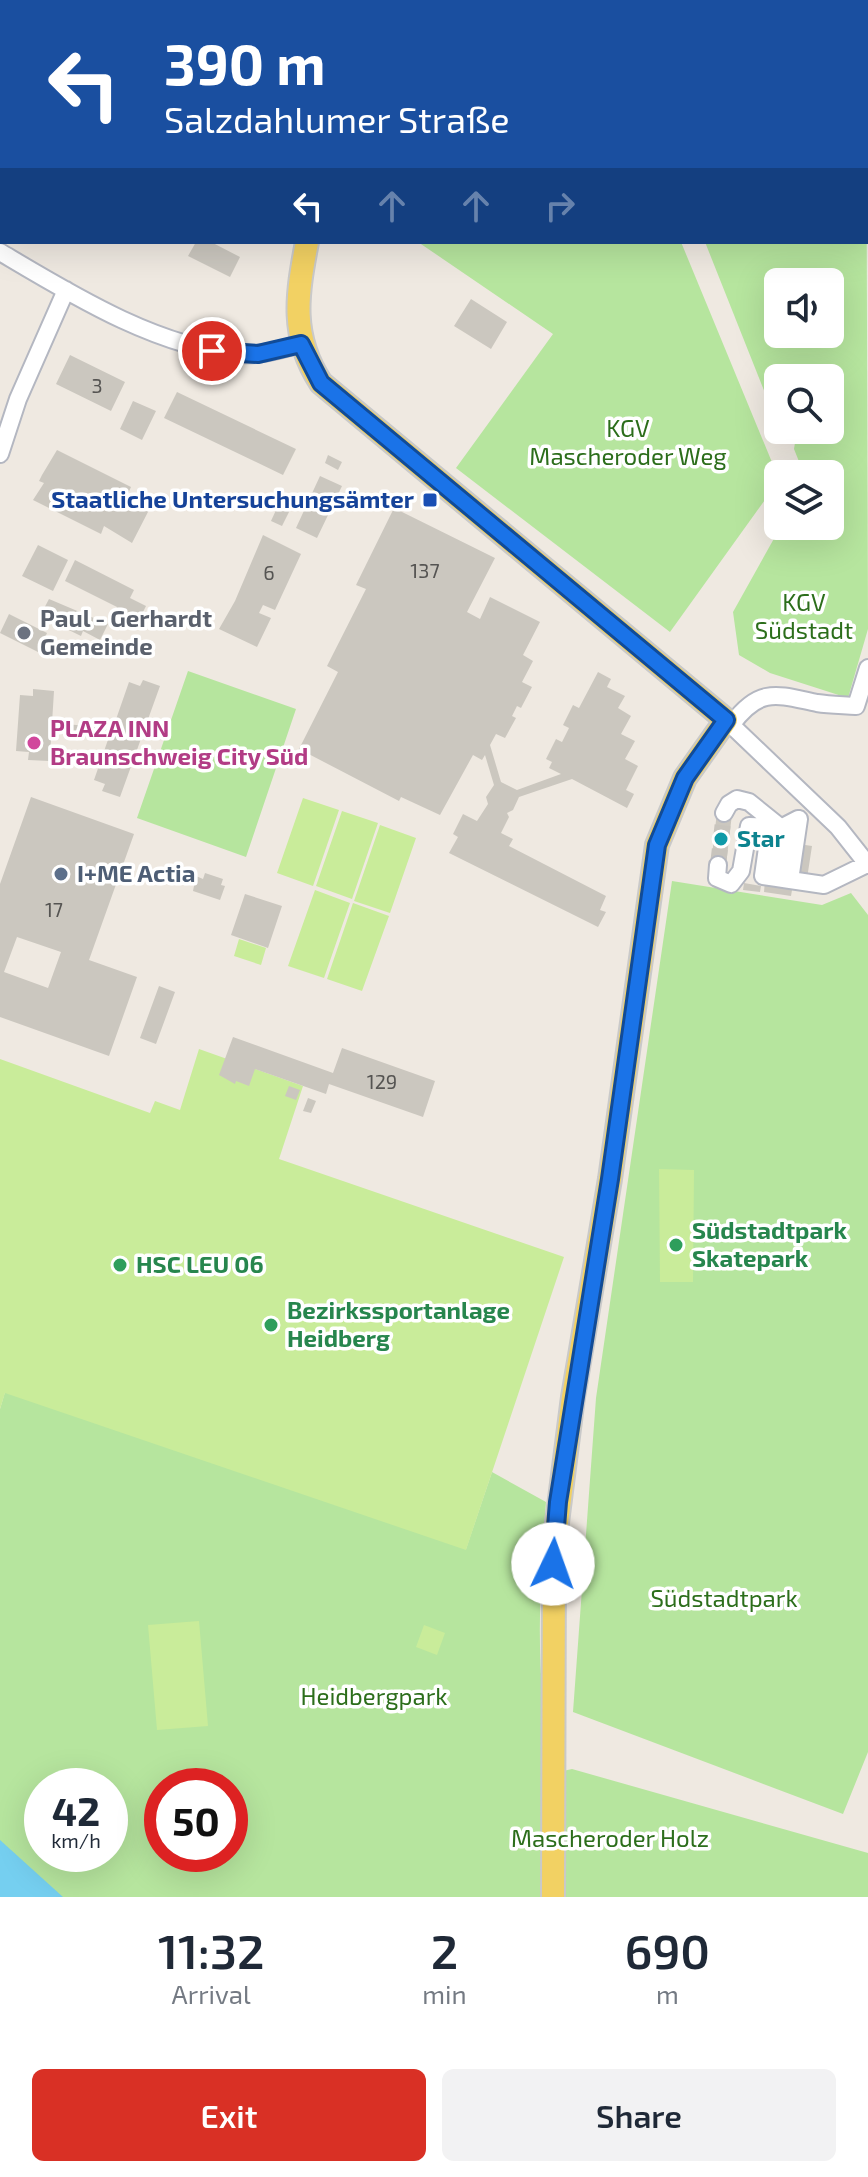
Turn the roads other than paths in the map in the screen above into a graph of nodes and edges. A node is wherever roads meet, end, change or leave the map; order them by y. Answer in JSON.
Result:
{"nodes":[{"id":1,"x":307,"y":244,"type":"edge"},
{"id":2,"x":0,"y":252,"type":"edge"},
{"id":3,"x":66,"y":290,"type":"junction"},
{"id":4,"x":301,"y":344,"type":"junction"},
{"id":5,"x":0,"y":454,"type":"edge"},
{"id":6,"x":868,"y":668,"type":"edge"},
{"id":7,"x":729,"y":722,"type":"junction"},
{"id":8,"x":813,"y":803,"type":"junction"},
{"id":9,"x":724,"y":813,"type":"dead end"},
{"id":10,"x":798,"y":819,"type":"junction"},
{"id":11,"x":780,"y":827,"type":"junction"},
{"id":12,"x":868,"y":864,"type":"edge"},
{"id":13,"x":718,"y":865,"type":"dead end"},
{"id":14,"x":784,"y":879,"type":"junction"},
{"id":15,"x":553,"y":1897,"type":"edge"}],
"edges":[{"from":1,"to":4,"type":"main road"},
{"from":2,"to":3,"type":"street"},
{"from":3,"to":4,"type":"street"},
{"from":3,"to":5,"type":"street"},
{"from":4,"to":7,"type":"main road"},
{"from":6,"to":7,"type":"street"},
{"from":7,"to":8,"type":"street"},
{"from":7,"to":15,"type":"main road"},
{"from":8,"to":10,"type":"street"},
{"from":8,"to":12,"type":"street"},
{"from":9,"to":11,"type":"street"},
{"from":10,"to":11,"type":"street"},
{"from":10,"to":14,"type":"street"},
{"from":11,"to":13,"type":"street"},
{"from":11,"to":14,"type":"street"},
{"from":12,"to":14,"type":"street"}]}
